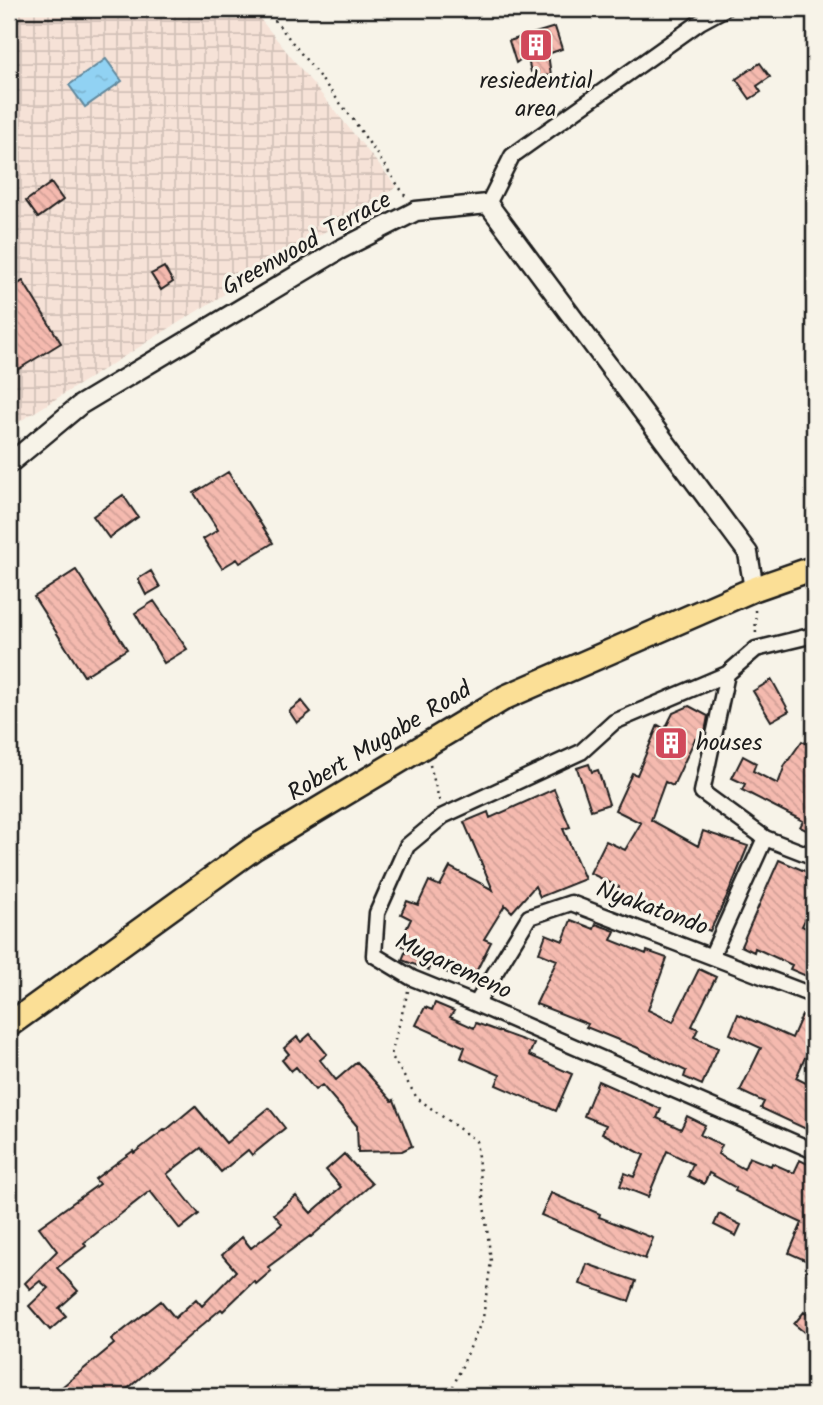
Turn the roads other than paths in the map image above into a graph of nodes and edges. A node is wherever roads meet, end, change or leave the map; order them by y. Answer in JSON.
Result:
{"nodes":[{"id":1,"x":723,"y":9,"type":"edge"},
{"id":2,"x":488,"y":204,"type":"junction"},
{"id":3,"x":9,"y":464,"type":"edge"},
{"id":4,"x":814,"y":568,"type":"edge"},
{"id":5,"x":754,"y":589,"type":"junction"},
{"id":6,"x":814,"y":635,"type":"edge"},
{"id":7,"x":727,"y":674,"type":"junction"},
{"id":8,"x":765,"y":838,"type":"junction"},
{"id":9,"x":814,"y":857,"type":"edge"},
{"id":10,"x":712,"y":955,"type":"junction"},
{"id":11,"x":814,"y":996,"type":"edge"},
{"id":12,"x":476,"y":1004,"type":"junction"},
{"id":13,"x":9,"y":1025,"type":"edge"},
{"id":14,"x":814,"y":1151,"type":"edge"}],
"edges":[{"from":1,"to":2,"type":"street"},
{"from":2,"to":3,"type":"street","name":"Greenwood Terrace"},
{"from":2,"to":5,"type":"street"},
{"from":4,"to":5,"type":"main road","name":"Robert Mugabe Road"},
{"from":5,"to":13,"type":"main road","name":"Robert Mugabe Road"},
{"from":6,"to":7,"type":"street","name":"Mugaremeno"},
{"from":7,"to":8,"type":"street"},
{"from":7,"to":12,"type":"street","name":"Mugaremeno"},
{"from":8,"to":9,"type":"street"},
{"from":8,"to":10,"type":"street"},
{"from":10,"to":11,"type":"street","name":"Nyakatondo"},
{"from":10,"to":12,"type":"street","name":"Nyakatondo"},
{"from":12,"to":14,"type":"street","name":"Mugaremeno"}]}
